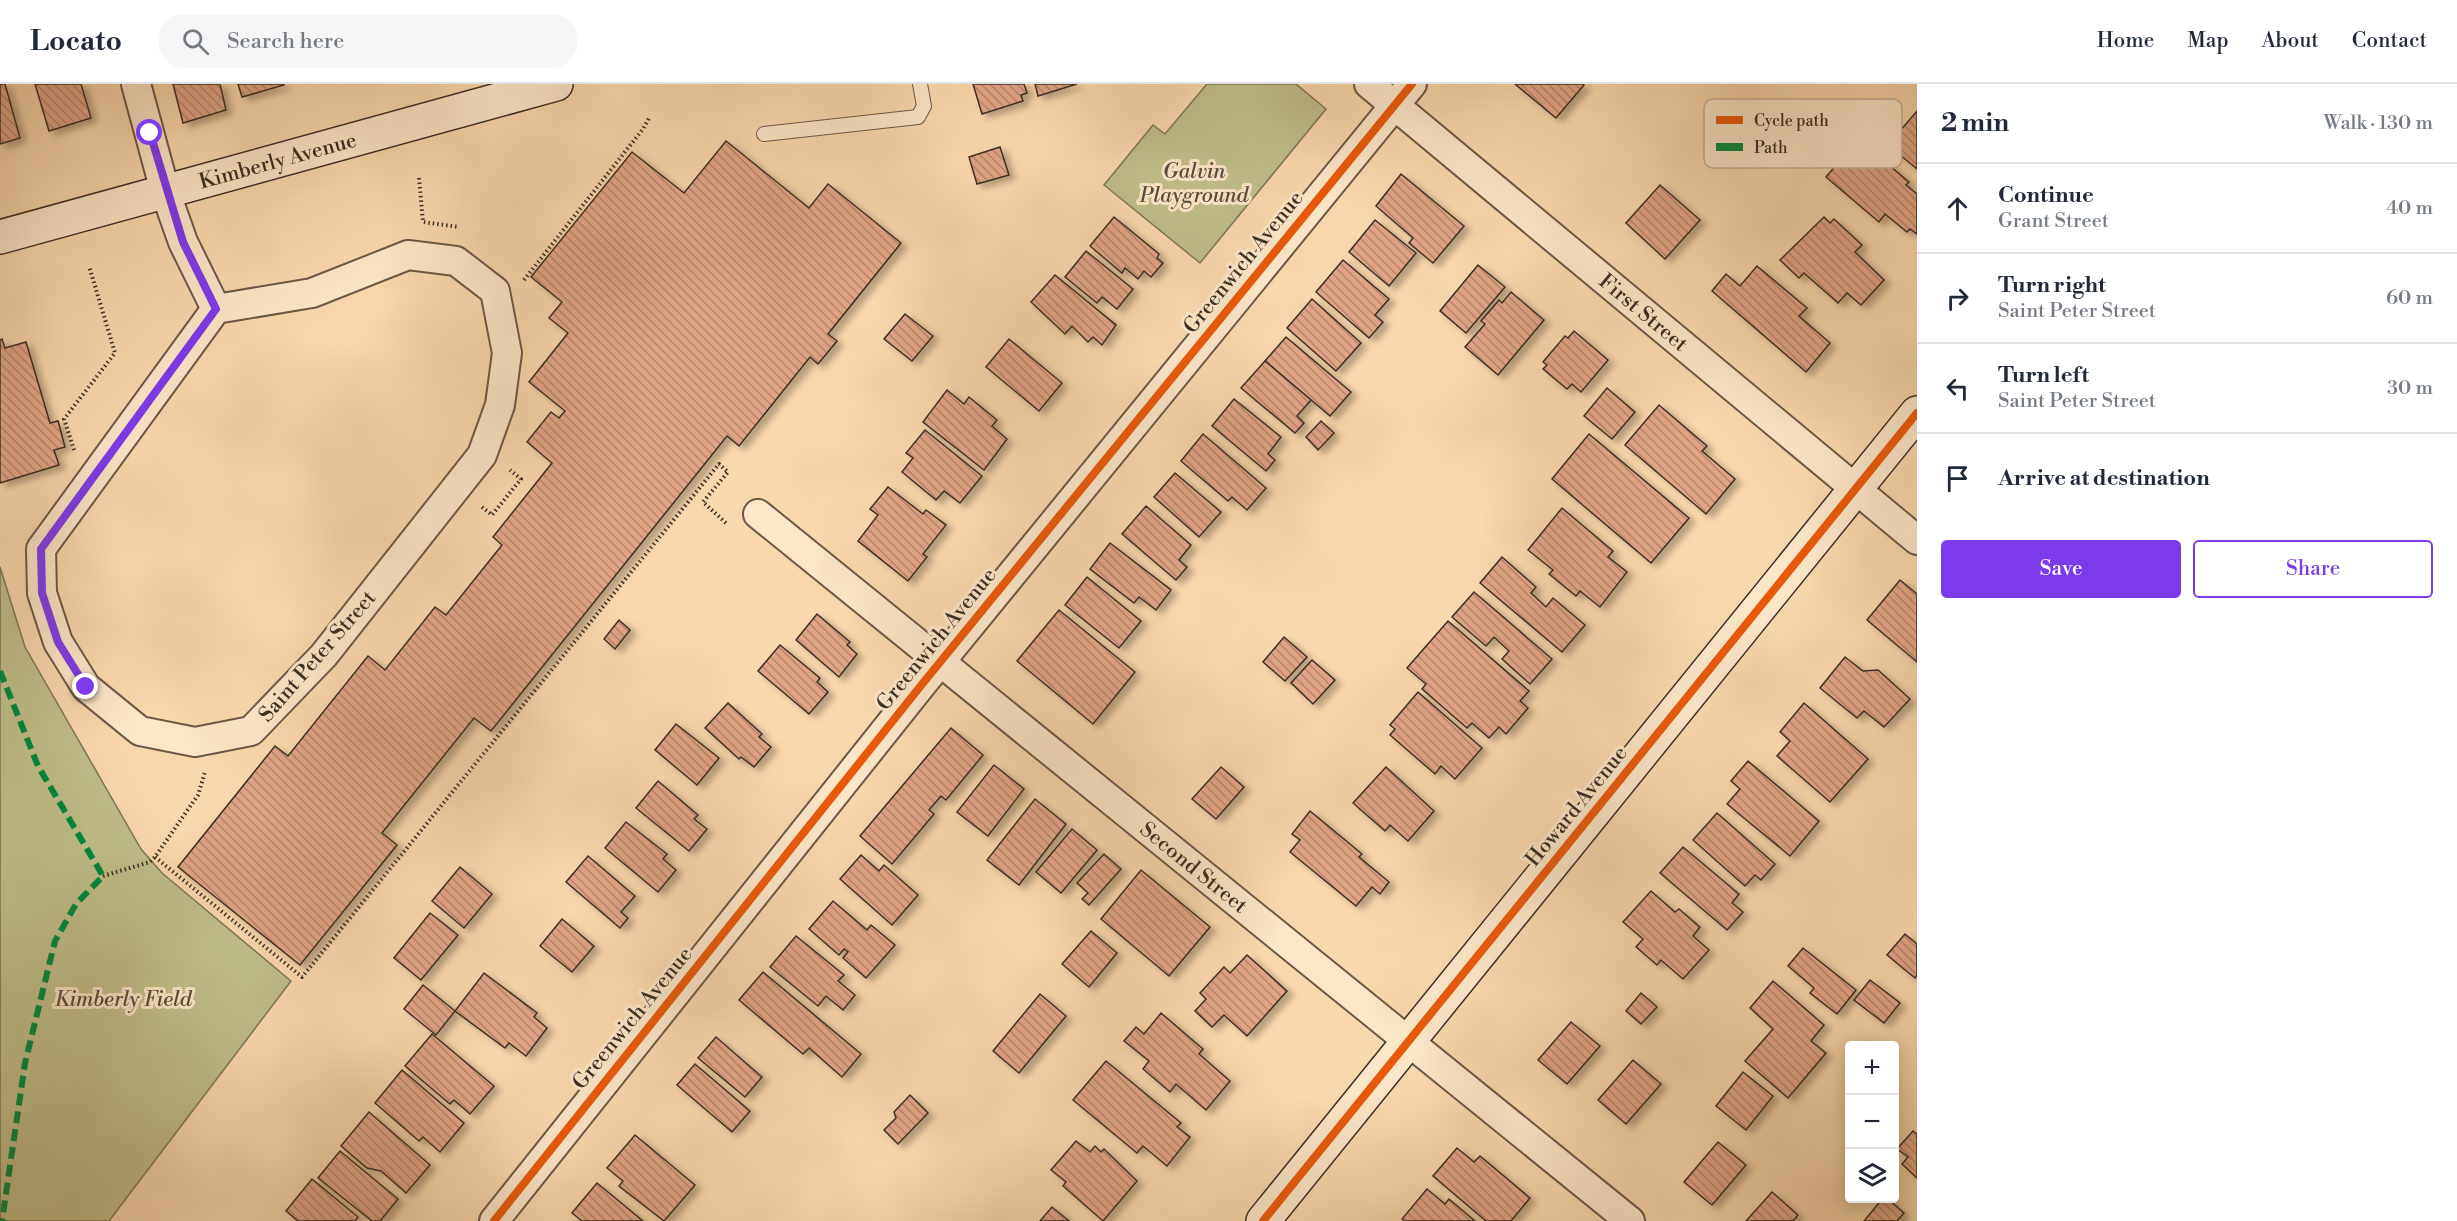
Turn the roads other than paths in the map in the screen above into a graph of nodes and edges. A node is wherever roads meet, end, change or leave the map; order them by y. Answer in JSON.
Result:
{"nodes":[{"id":1,"x":136,"y":84,"type":"edge"},
{"id":2,"x":556,"y":84,"type":"edge"},
{"id":3,"x":920,"y":84,"type":"edge"},
{"id":4,"x":1369,"y":84,"type":"edge"},
{"id":5,"x":1403,"y":94,"type":"edge"},
{"id":6,"x":764,"y":134,"type":"dead end"},
{"id":7,"x":165,"y":191,"type":"junction"},
{"id":8,"x":0,"y":237,"type":"edge"},
{"id":9,"x":216,"y":309,"type":"junction"},
{"id":10,"x":1917,"y":413,"type":"edge"},
{"id":11,"x":1855,"y":489,"type":"junction"},
{"id":12,"x":758,"y":514,"type":"dead end"},
{"id":13,"x":1917,"y":540,"type":"edge"},
{"id":14,"x":940,"y":662,"type":"junction"},
{"id":15,"x":1409,"y":1041,"type":"junction"},
{"id":16,"x":499,"y":1219,"type":"edge"},
{"id":17,"x":1263,"y":1221,"type":"edge"},
{"id":18,"x":1630,"y":1221,"type":"edge"}],
"edges":[{"from":1,"to":7,"type":"street"},
{"from":2,"to":7,"type":"main road","name":"Kimberly Avenue"},
{"from":3,"to":6,"type":"lane"},
{"from":4,"to":5,"type":"street","name":"First Street"},
{"from":5,"to":11,"type":"street","name":"First Street"},
{"from":5,"to":14,"type":"street","name":"Greenwich Avenue"},
{"from":7,"to":8,"type":"main road","name":"Kimberly Avenue"},
{"from":7,"to":9,"type":"street"},
{"from":9,"to":9,"type":"street","name":"Saint Peter Street"},
{"from":10,"to":11,"type":"main road","name":"Howard Avenue"},
{"from":11,"to":13,"type":"street","name":"First Street"},
{"from":11,"to":15,"type":"main road","name":"Howard Avenue"},
{"from":12,"to":14,"type":"street","name":"Second Street"},
{"from":14,"to":15,"type":"street","name":"Second Street"},
{"from":14,"to":16,"type":"street","name":"Greenwich Avenue"},
{"from":15,"to":17,"type":"main road","name":"Howard Avenue"},
{"from":15,"to":18,"type":"street","name":"Second Street"}]}
